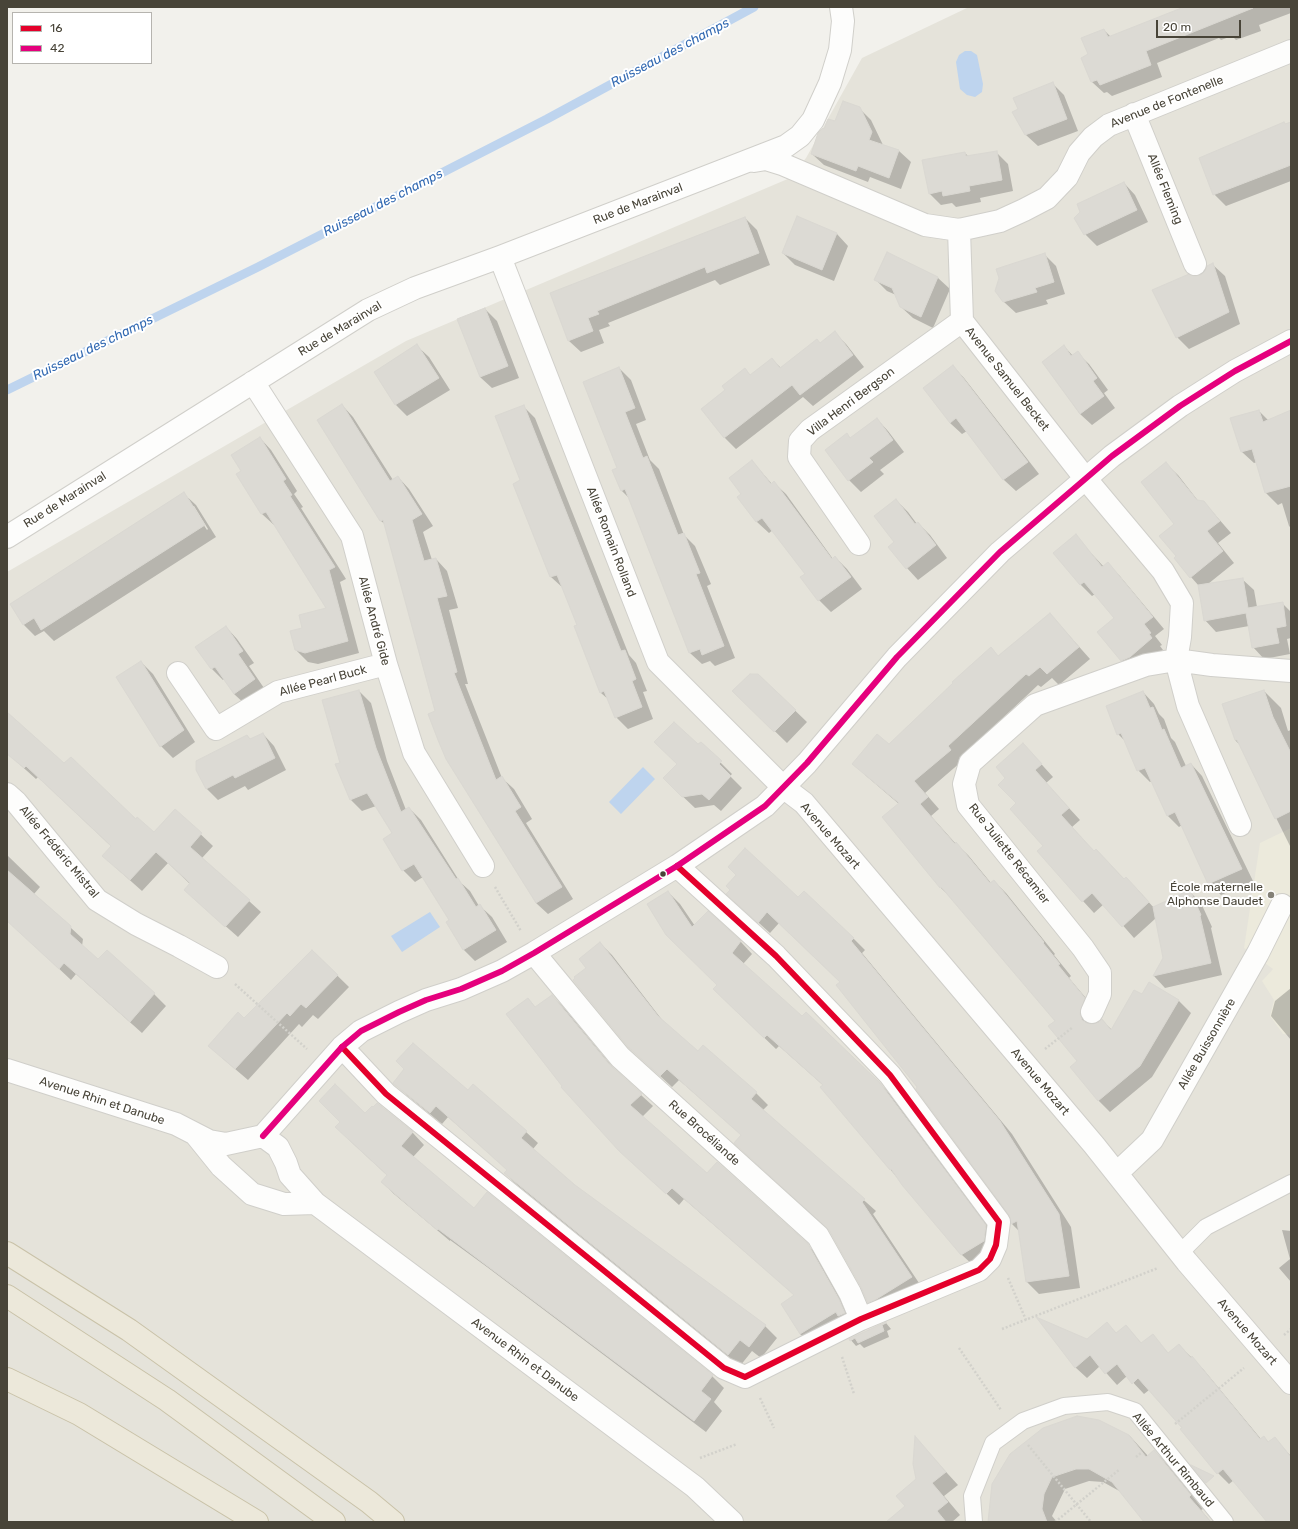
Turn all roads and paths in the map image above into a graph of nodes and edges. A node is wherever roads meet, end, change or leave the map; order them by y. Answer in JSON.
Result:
{"nodes":[{"id":1,"x":841,"y":7,"type":"edge"},
{"id":2,"x":1291,"y":51,"type":"edge"},
{"id":3,"x":1134,"y":114,"type":"junction"},
{"id":4,"x":747,"y":162,"type":"junction"},
{"id":5,"x":959,"y":230,"type":"junction"},
{"id":6,"x":500,"y":257,"type":"junction"},
{"id":7,"x":1195,"y":264,"type":"dead end"},
{"id":8,"x":962,"y":321,"type":"junction"},
{"id":9,"x":1291,"y":341,"type":"edge"},
{"id":10,"x":253,"y":382,"type":"junction"},
{"id":11,"x":1085,"y":478,"type":"junction"},
{"id":12,"x":7,"y":537,"type":"edge"},
{"id":13,"x":859,"y":544,"type":"dead end"},
{"id":14,"x":1176,"y":660,"type":"junction"},
{"id":15,"x":386,"y":664,"type":"junction"},
{"id":16,"x":1291,"y":671,"type":"edge"},
{"id":17,"x":178,"y":673,"type":"dead end"},
{"id":18,"x":783,"y":787,"type":"junction"},
{"id":19,"x":7,"y":794,"type":"edge"},
{"id":20,"x":1240,"y":825,"type":"dead end"},
{"id":21,"x":483,"y":866,"type":"joint"},
{"id":22,"x":677,"y":866,"type":"junction"},
{"id":23,"x":1282,"y":905,"type":"dead end"},
{"id":24,"x":534,"y":953,"type":"junction"},
{"id":25,"x":217,"y":967,"type":"joint"},
{"id":26,"x":1092,"y":1012,"type":"joint"},
{"id":27,"x":342,"y":1047,"type":"junction"},
{"id":28,"x":1026,"y":1064,"type":"junction"},
{"id":29,"x":325,"y":1065,"type":"junction"},
{"id":30,"x":7,"y":1070,"type":"edge"},
{"id":31,"x":195,"y":1134,"type":"junction"},
{"id":32,"x":263,"y":1136,"type":"junction"},
{"id":33,"x":1117,"y":1173,"type":"junction"},
{"id":34,"x":1291,"y":1183,"type":"edge"},
{"id":35,"x":315,"y":1203,"type":"junction"},
{"id":36,"x":7,"y":1253,"type":"edge"},
{"id":37,"x":1180,"y":1253,"type":"junction"},
{"id":38,"x":990,"y":1259,"type":"junction"},
{"id":39,"x":7,"y":1296,"type":"edge"},
{"id":40,"x":861,"y":1319,"type":"junction"},
{"id":41,"x":1026,"y":1320,"type":"junction"},
{"id":42,"x":1002,"y":1329,"type":"dead end"},
{"id":43,"x":1291,"y":1329,"type":"edge"},
{"id":44,"x":834,"y":1332,"type":"junction"},
{"id":45,"x":959,"y":1348,"type":"dead end"},
{"id":46,"x":1264,"y":1352,"type":"junction"},
{"id":47,"x":749,"y":1376,"type":"junction"},
{"id":48,"x":7,"y":1380,"type":"edge"},
{"id":49,"x":1291,"y":1383,"type":"edge"},
{"id":50,"x":854,"y":1394,"type":"dead end"},
{"id":51,"x":774,"y":1428,"type":"dead end"},
{"id":52,"x":1013,"y":1428,"type":"junction"},
{"id":53,"x":1157,"y":1439,"type":"junction"},
{"id":54,"x":737,"y":1444,"type":"dead end"},
{"id":55,"x":671,"y":1469,"type":"junction"},
{"id":56,"x":1120,"y":1469,"type":"dead end"},
{"id":57,"x":1077,"y":1505,"type":"junction"},
{"id":58,"x":257,"y":1522,"type":"edge"},
{"id":59,"x":334,"y":1522,"type":"edge"},
{"id":60,"x":393,"y":1522,"type":"edge"},
{"id":61,"x":732,"y":1522,"type":"edge"},
{"id":62,"x":974,"y":1522,"type":"edge"},
{"id":63,"x":1055,"y":1522,"type":"edge"},
{"id":64,"x":1092,"y":1522,"type":"edge"},
{"id":65,"x":1225,"y":1522,"type":"edge"}],
"edges":[{"from":1,"to":4,"type":"street"},
{"from":2,"to":3,"type":"street","name":"Avenue de Fontenelle"},
{"from":3,"to":5,"type":"street","name":"Avenue de Fontenelle"},
{"from":3,"to":7,"type":"street","name":"Allée Fleming"},
{"from":4,"to":5,"type":"street"},
{"from":4,"to":6,"type":"street","name":"Rue de Marainval"},
{"from":5,"to":8,"type":"street","name":"Avenue Samuel Becket"},
{"from":6,"to":10,"type":"street","name":"Rue de Marainval"},
{"from":6,"to":18,"type":"street","name":"Allée Romain Rolland"},
{"from":8,"to":11,"type":"street","name":"Avenue Samuel Becket"},
{"from":8,"to":13,"type":"street","name":"Villa Henri Bergson"},
{"from":9,"to":11,"type":"street"},
{"from":10,"to":12,"type":"street","name":"Rue de Marainval"},
{"from":10,"to":15,"type":"street","name":"Allée André Gide"},
{"from":11,"to":14,"type":"street"},
{"from":11,"to":18,"type":"street"},
{"from":14,"to":16,"type":"street","name":"Rue Juliette Récamier"},
{"from":14,"to":20,"type":"street"},
{"from":14,"to":26,"type":"street","name":"Rue Juliette Récamier"},
{"from":15,"to":17,"type":"street","name":"Allée Pearl Buck"},
{"from":15,"to":21,"type":"street","name":"Allée André Gide"},
{"from":18,"to":22,"type":"street"},
{"from":18,"to":28,"type":"street","name":"Avenue Mozart"},
{"from":19,"to":25,"type":"street","name":"Allée Frédéric Mistral"},
{"from":21,"to":24,"type":"path"},
{"from":22,"to":24,"type":"street"},
{"from":22,"to":38,"type":"street"},
{"from":23,"to":33,"type":"street","name":"Allée Buissonnière"},
{"from":24,"to":27,"type":"street"},
{"from":24,"to":40,"type":"street","name":"Rue Brocéliande"},
{"from":25,"to":29,"type":"path"},
{"from":26,"to":28,"type":"path"},
{"from":27,"to":29,"type":"street"},
{"from":27,"to":47,"type":"street"},
{"from":28,"to":33,"type":"street","name":"Avenue Mozart"},
{"from":29,"to":32,"type":"street"},
{"from":30,"to":31,"type":"street","name":"Avenue Rhin et Danube"},
{"from":31,"to":32,"type":"street","name":"Avenue Rhin et Danube"},
{"from":31,"to":35,"type":"street","name":"Avenue Rhin et Danube"},
{"from":32,"to":35,"type":"street","name":"Avenue Rhin et Danube"},
{"from":33,"to":37,"type":"street","name":"Avenue Mozart"},
{"from":34,"to":37,"type":"lane"},
{"from":35,"to":55,"type":"street","name":"Avenue Rhin et Danube"},
{"from":36,"to":60,"type":"highway"},
{"from":37,"to":41,"type":"path"},
{"from":37,"to":46,"type":"street","name":"Avenue Mozart"},
{"from":38,"to":40,"type":"street"},
{"from":38,"to":41,"type":"path"},
{"from":39,"to":59,"type":"highway"},
{"from":40,"to":44,"type":"street"},
{"from":41,"to":42,"type":"path"},
{"from":43,"to":46,"type":"path"},
{"from":44,"to":47,"type":"street"},
{"from":44,"to":50,"type":"path"},
{"from":45,"to":52,"type":"path"},
{"from":46,"to":49,"type":"street","name":"Avenue Mozart"},
{"from":46,"to":53,"type":"path"},
{"from":47,"to":51,"type":"path"},
{"from":48,"to":58,"type":"highway"},
{"from":52,"to":53,"type":"lane","name":"Allée Arthur Rimbaud"},
{"from":52,"to":57,"type":"path"},
{"from":52,"to":62,"type":"lane","name":"Allée Arthur Rimbaud"},
{"from":53,"to":65,"type":"lane","name":"Allée Arthur Rimbaud"},
{"from":54,"to":55,"type":"path"},
{"from":55,"to":61,"type":"street","name":"Avenue Rhin et Danube"},
{"from":56,"to":57,"type":"path"},
{"from":57,"to":63,"type":"path"},
{"from":57,"to":64,"type":"path"}]}
